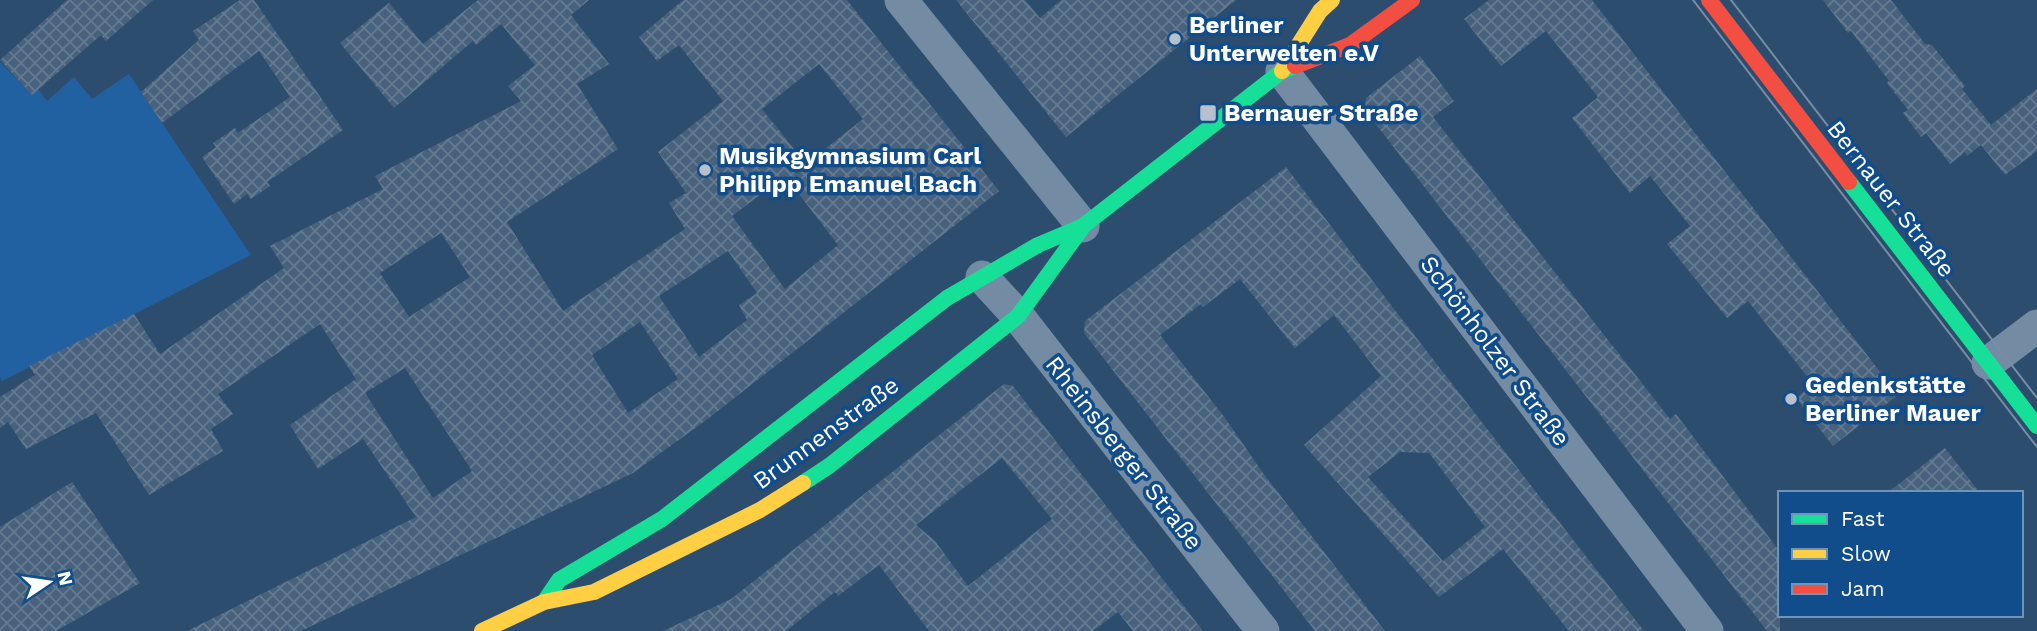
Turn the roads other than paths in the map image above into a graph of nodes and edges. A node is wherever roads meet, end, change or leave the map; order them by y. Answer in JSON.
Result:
{"nodes":[{"id":1,"x":901,"y":0,"type":"edge"},
{"id":2,"x":1332,"y":0,"type":"edge"},
{"id":3,"x":1412,"y":0,"type":"edge"},
{"id":4,"x":1709,"y":0,"type":"edge"},
{"id":5,"x":1282,"y":71,"type":"junction"},
{"id":6,"x":1083,"y":226,"type":"junction"},
{"id":7,"x":982,"y":277,"type":"junction"},
{"id":8,"x":1018,"y":316,"type":"junction"},
{"id":9,"x":2037,"y":326,"type":"edge"},
{"id":10,"x":1988,"y":363,"type":"junction"},
{"id":11,"x":2037,"y":426,"type":"edge"},
{"id":12,"x":544,"y":602,"type":"junction"},
{"id":13,"x":482,"y":631,"type":"edge"},
{"id":14,"x":1263,"y":631,"type":"edge"},
{"id":15,"x":1707,"y":631,"type":"edge"}],
"edges":[{"from":1,"to":6,"type":"street"},
{"from":2,"to":5,"type":"main road","name":"Brunnenstraße"},
{"from":3,"to":5,"type":"main road","name":"Brunnenstraße"},
{"from":4,"to":10,"type":"main road","name":"Bernauer Straße"},
{"from":5,"to":6,"type":"main road","name":"Brunnenstraße"},
{"from":5,"to":15,"type":"street","name":"Schönholzer Straße"},
{"from":6,"to":7,"type":"main road","name":"Brunnenstraße"},
{"from":6,"to":8,"type":"main road","name":"Brunnenstraße"},
{"from":7,"to":8,"type":"street","name":"Rheinsberger Straße"},
{"from":7,"to":12,"type":"main road","name":"Brunnenstraße"},
{"from":8,"to":12,"type":"main road","name":"Brunnenstraße"},
{"from":8,"to":14,"type":"street","name":"Rheinsberger Straße"},
{"from":9,"to":10,"type":"street"},
{"from":10,"to":11,"type":"main road","name":"Bernauer Straße"},
{"from":12,"to":13,"type":"main road","name":"Brunnenstraße"}]}
